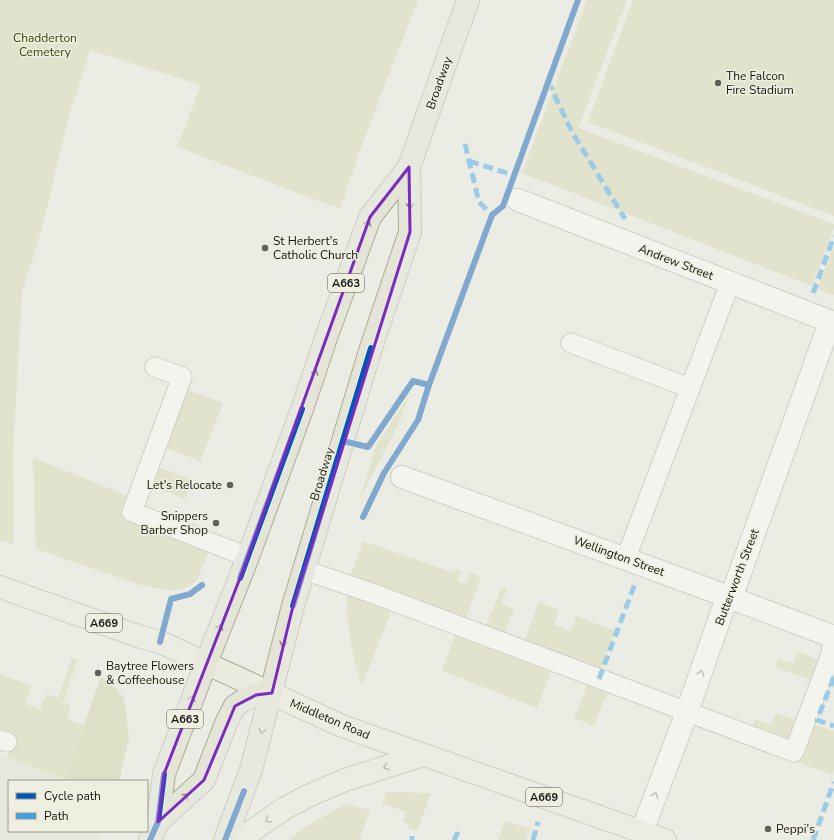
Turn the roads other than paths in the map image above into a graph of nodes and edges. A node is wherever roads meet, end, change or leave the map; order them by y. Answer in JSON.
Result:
{"nodes":[{"id":1,"x":468,"y":0,"type":"edge"},
{"id":2,"x":409,"y":167,"type":"junction"},
{"id":3,"x":518,"y":200,"type":"dead end"},
{"id":4,"x":730,"y":283,"type":"junction"},
{"id":5,"x":832,"y":323,"type":"edge"},
{"id":6,"x":571,"y":343,"type":"dead end"},
{"id":7,"x":155,"y":367,"type":"dead end"},
{"id":8,"x":690,"y":388,"type":"junction"},
{"id":9,"x":402,"y":477,"type":"dead end"},
{"id":10,"x":248,"y":557,"type":"junction"},
{"id":11,"x":626,"y":558,"type":"junction"},
{"id":12,"x":304,"y":570,"type":"junction"},
{"id":13,"x":0,"y":587,"type":"edge"},
{"id":14,"x":730,"y":597,"type":"junction"},
{"id":15,"x":834,"y":638,"type":"edge"},
{"id":16,"x":206,"y":663,"type":"junction"},
{"id":17,"x":272,"y":693,"type":"junction"},
{"id":18,"x":687,"y":712,"type":"junction"},
{"id":19,"x":423,"y":755,"type":"junction"},
{"id":20,"x":154,"y":831,"type":"edge"},
{"id":21,"x":642,"y":831,"type":"junction"},
{"id":22,"x":225,"y":840,"type":"edge"},
{"id":23,"x":242,"y":840,"type":"edge"},
{"id":24,"x":665,"y":840,"type":"edge"}],
"edges":[{"from":1,"to":2,"type":"highway","name":"Broadway","number":"A663"},
{"from":10,"to":2,"type":"highway","name":"Broadway","number":"A663","one_way":true},
{"from":2,"to":12,"type":"highway","name":"Broadway","number":"A663","one_way":true},
{"from":3,"to":4,"type":"street","name":"Andrew Street"},
{"from":4,"to":5,"type":"street","name":"Andrew Street"},
{"from":4,"to":8,"type":"lane"},
{"from":5,"to":14,"type":"street","name":"Butterworth Street"},
{"from":6,"to":8,"type":"lane"},
{"from":7,"to":10,"type":"lane"},
{"from":8,"to":11,"type":"lane"},
{"from":9,"to":11,"type":"street","name":"Wellington Street"},
{"from":16,"to":10,"type":"highway","name":"Broadway","number":"A663","one_way":true},
{"from":11,"to":14,"type":"street","name":"Wellington Street"},
{"from":12,"to":17,"type":"highway","name":"Broadway","number":"A663","one_way":true},
{"from":12,"to":18,"type":"lane"},
{"from":13,"to":16,"type":"main road","name":"Middleton Road","number":"A669"},
{"from":14,"to":15,"type":"street","name":"Wellington Street"},
{"from":18,"to":14,"type":"street","name":"Butterworth Street","one_way":true},
{"from":15,"to":18,"type":"lane"},
{"from":16,"to":17,"type":"main road","name":"Middleton Road","number":"A669"},
{"from":20,"to":16,"type":"highway","name":"Broadway","number":"A663","one_way":true},
{"from":17,"to":19,"type":"main road","name":"Middleton Road","number":"A669"},
{"from":20,"to":17,"type":"highway","one_way":true},
{"from":17,"to":22,"type":"highway","name":"Broadway","number":"A663","one_way":true},
{"from":21,"to":18,"type":"street","name":"Butterworth Street","one_way":true},
{"from":19,"to":21,"type":"main road","name":"Middleton Road","number":"A669"},
{"from":19,"to":23,"type":"main road","one_way":true},
{"from":21,"to":24,"type":"main road","name":"Middleton Road","number":"A669"}]}
